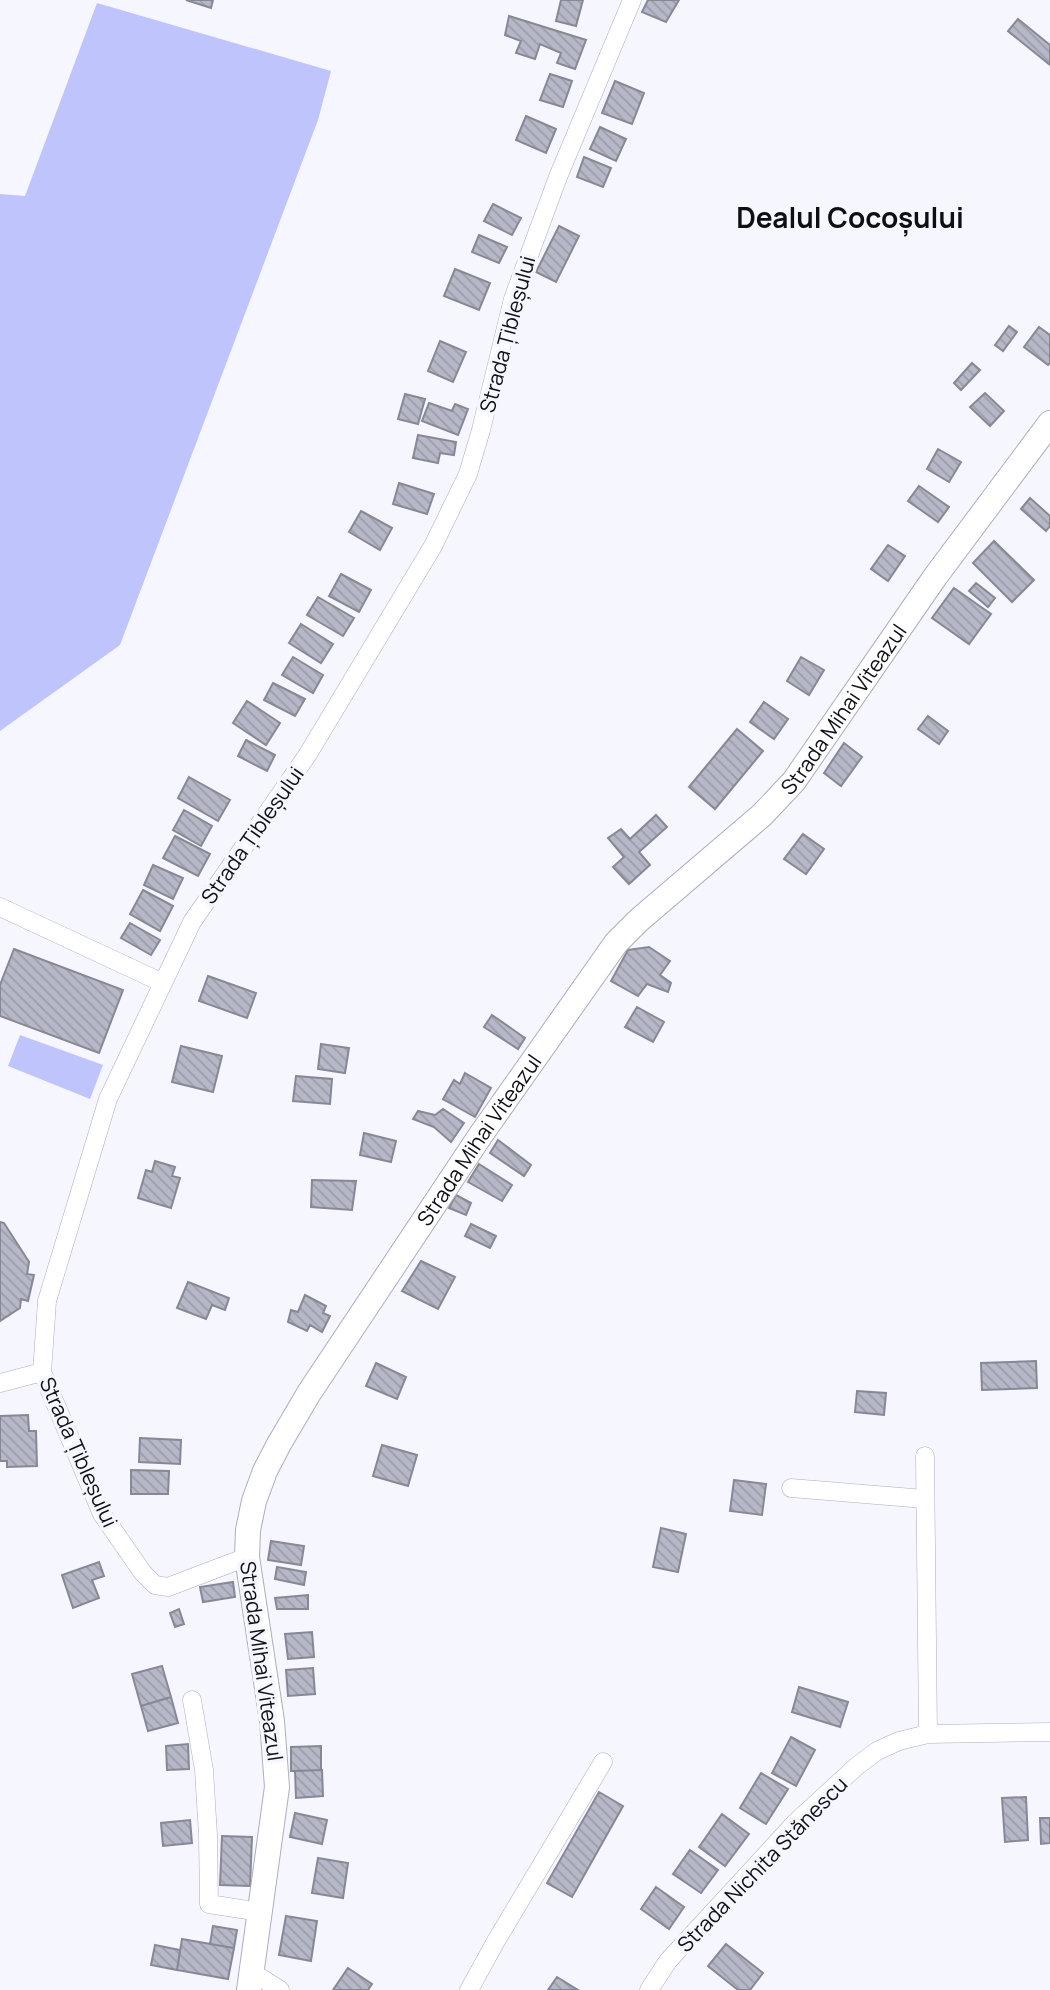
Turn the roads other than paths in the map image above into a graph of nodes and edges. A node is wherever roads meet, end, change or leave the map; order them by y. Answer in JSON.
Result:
{"nodes":[{"id":1,"x":632,"y":0,"type":"edge"},
{"id":2,"x":1050,"y":423,"type":"edge"},
{"id":3,"x":0,"y":907,"type":"edge"},
{"id":4,"x":163,"y":983,"type":"junction"},
{"id":5,"x":41,"y":1373,"type":"junction"},
{"id":6,"x":0,"y":1383,"type":"edge"},
{"id":7,"x":925,"y":1456,"type":"dead end"},
{"id":8,"x":791,"y":1488,"type":"dead end"},
{"id":9,"x":925,"y":1499,"type":"junction"},
{"id":10,"x":247,"y":1557,"type":"junction"},
{"id":11,"x":192,"y":1700,"type":"dead end"},
{"id":12,"x":1050,"y":1732,"type":"edge"},
{"id":13,"x":928,"y":1734,"type":"junction"},
{"id":14,"x":603,"y":1762,"type":"dead end"},
{"id":15,"x":260,"y":1912,"type":"junction"},
{"id":16,"x":251,"y":1981,"type":"edge"},
{"id":17,"x":280,"y":1990,"type":"edge"},
{"id":18,"x":469,"y":1990,"type":"edge"},
{"id":19,"x":649,"y":1990,"type":"edge"}],
"edges":[{"from":1,"to":4,"type":"street","name":"Strada Țibleșului"},
{"from":2,"to":10,"type":"main road","name":"Strada Mihai Viteazul"},
{"from":3,"to":4,"type":"street"},
{"from":4,"to":5,"type":"street","name":"Strada Țibleșului"},
{"from":5,"to":6,"type":"street"},
{"from":5,"to":10,"type":"street","name":"Strada Țibleșului"},
{"from":7,"to":9,"type":"street"},
{"from":8,"to":9,"type":"street"},
{"from":9,"to":13,"type":"street"},
{"from":10,"to":15,"type":"main road","name":"Strada Mihai Viteazul"},
{"from":11,"to":15,"type":"street"},
{"from":12,"to":13,"type":"street","name":"Strada Nichita Stănescu"},
{"from":13,"to":19,"type":"street","name":"Strada Nichita Stănescu"},
{"from":14,"to":18,"type":"street"},
{"from":15,"to":16,"type":"main road","name":"Strada Mihai Viteazul"},
{"from":16,"to":17,"type":"street"}]}
